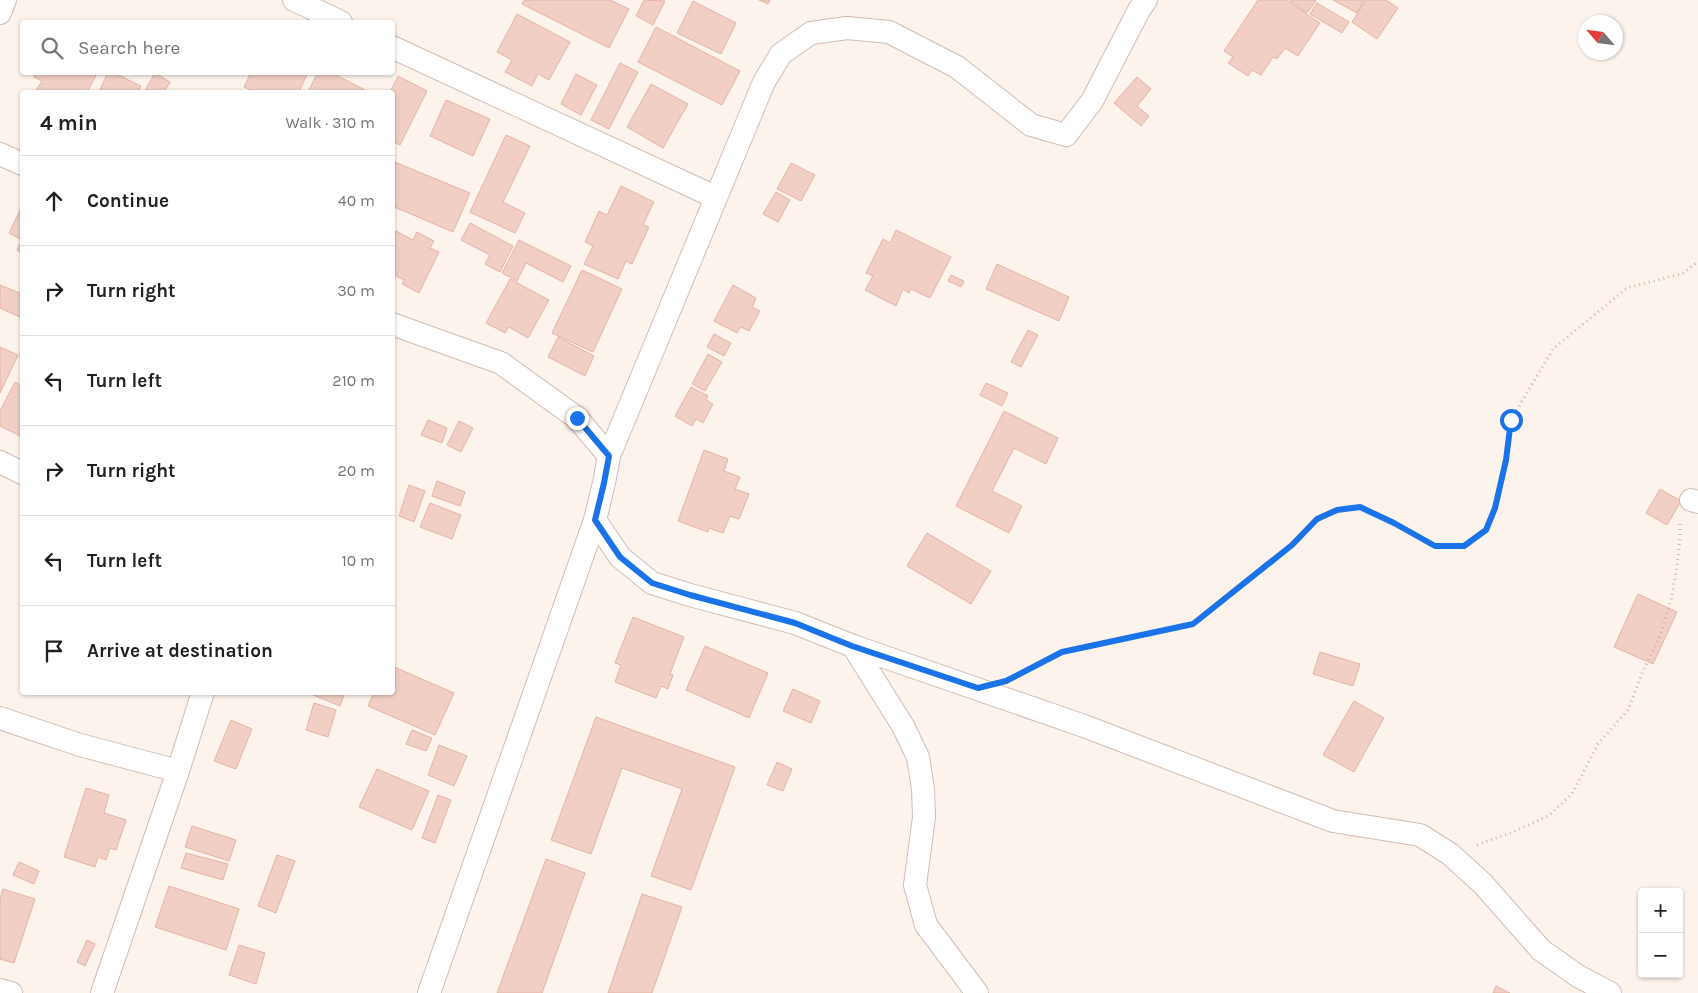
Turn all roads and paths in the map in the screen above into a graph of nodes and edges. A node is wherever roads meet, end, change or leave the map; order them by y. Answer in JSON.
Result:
{"nodes":[{"id":1,"x":5,"y":0,"type":"edge"},
{"id":2,"x":294,"y":0,"type":"edge"},
{"id":3,"x":1146,"y":0,"type":"edge"},
{"id":4,"x":0,"y":13,"type":"edge"},
{"id":5,"x":337,"y":20,"type":"edge"},
{"id":6,"x":395,"y":48,"type":"edge"},
{"id":7,"x":0,"y":154,"type":"edge"},
{"id":8,"x":20,"y":163,"type":"edge"},
{"id":9,"x":715,"y":197,"type":"junction"},
{"id":10,"x":1698,"y":261,"type":"edge"},
{"id":11,"x":395,"y":325,"type":"edge"},
{"id":12,"x":609,"y":456,"type":"junction"},
{"id":13,"x":0,"y":462,"type":"edge"},
{"id":14,"x":20,"y":472,"type":"edge"},
{"id":15,"x":1694,"y":501,"type":"edge"},
{"id":16,"x":595,"y":520,"type":"junction"},
{"id":17,"x":852,"y":646,"type":"junction"},
{"id":18,"x":978,"y":688,"type":"junction"},
{"id":19,"x":202,"y":695,"type":"edge"},
{"id":20,"x":0,"y":718,"type":"edge"},
{"id":21,"x":178,"y":771,"type":"junction"},
{"id":22,"x":1450,"y":854,"type":"junction"},
{"id":23,"x":1574,"y":985,"type":"edge"},
{"id":24,"x":0,"y":990,"type":"edge"},
{"id":25,"x":11,"y":993,"type":"edge"},
{"id":26,"x":102,"y":993,"type":"edge"},
{"id":27,"x":429,"y":993,"type":"edge"},
{"id":28,"x":977,"y":993,"type":"edge"},
{"id":29,"x":1610,"y":993,"type":"edge"}],
"edges":[{"from":1,"to":4,"type":"street"},
{"from":2,"to":5,"type":"street"},
{"from":3,"to":9,"type":"street"},
{"from":6,"to":9,"type":"street"},
{"from":7,"to":8,"type":"street"},
{"from":9,"to":12,"type":"street"},
{"from":10,"to":18,"type":"path"},
{"from":11,"to":12,"type":"street"},
{"from":12,"to":16,"type":"street"},
{"from":13,"to":14,"type":"street"},
{"from":15,"to":22,"type":"path"},
{"from":16,"to":17,"type":"street"},
{"from":16,"to":27,"type":"street"},
{"from":17,"to":18,"type":"street"},
{"from":17,"to":28,"type":"street"},
{"from":18,"to":22,"type":"street"},
{"from":19,"to":21,"type":"street"},
{"from":20,"to":21,"type":"street"},
{"from":21,"to":26,"type":"street"},
{"from":22,"to":23,"type":"street"},
{"from":23,"to":29,"type":"street"},
{"from":24,"to":25,"type":"street"}]}
